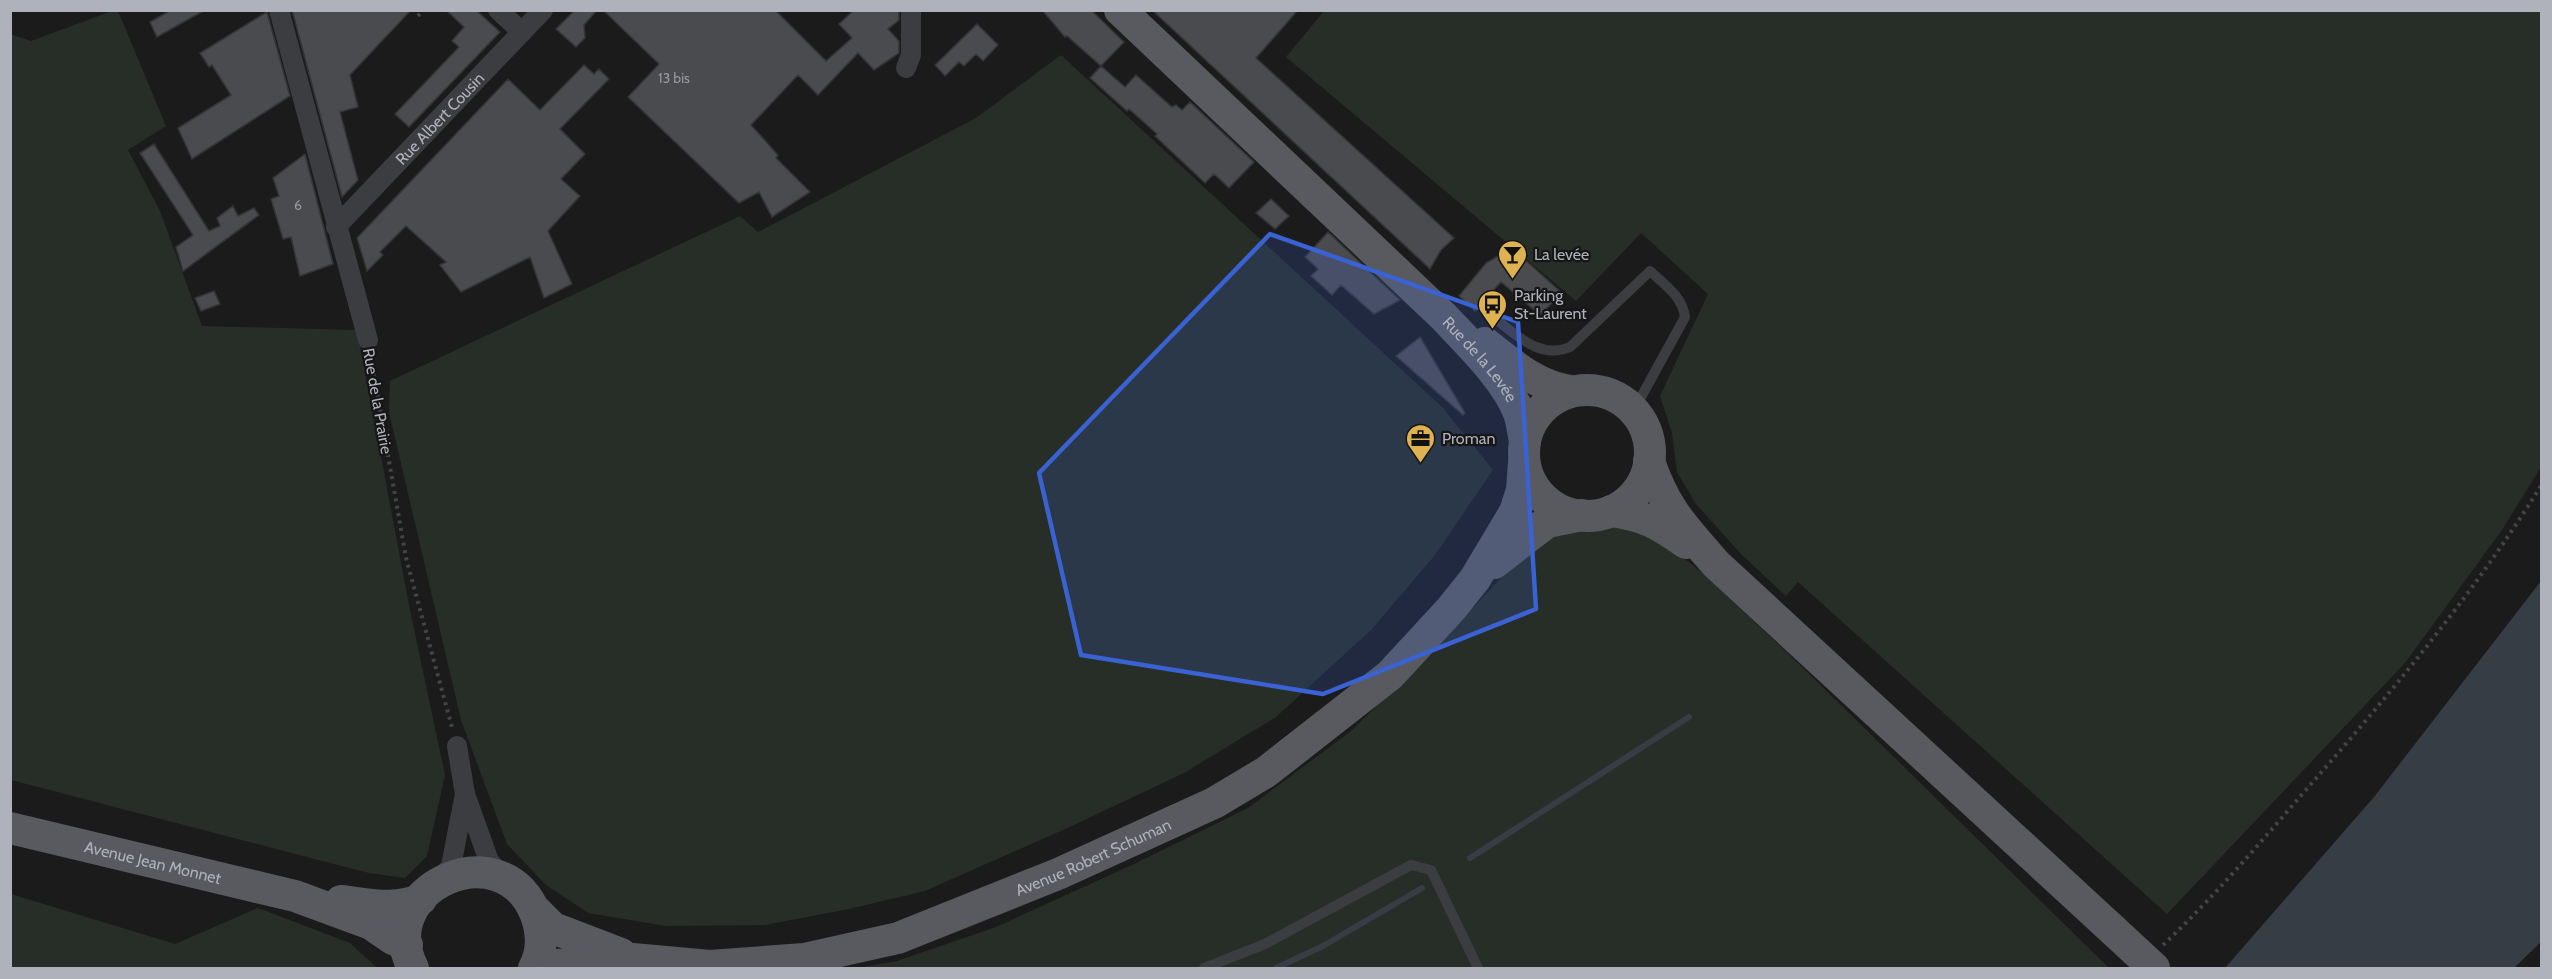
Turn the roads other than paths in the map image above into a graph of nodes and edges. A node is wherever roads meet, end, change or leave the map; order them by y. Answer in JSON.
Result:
{"nodes":[{"id":1,"x":279,"y":10,"type":"edge"},
{"id":2,"x":498,"y":10,"type":"edge"},
{"id":3,"x":543,"y":10,"type":"edge"},
{"id":4,"x":911,"y":10,"type":"edge"},
{"id":5,"x":1120,"y":10,"type":"edge"},
{"id":6,"x":522,"y":32,"type":"junction"},
{"id":7,"x":906,"y":68,"type":"dead end"},
{"id":8,"x":336,"y":227,"type":"junction"},
{"id":9,"x":1444,"y":317,"type":"junction"},
{"id":10,"x":1494,"y":318,"type":"dead end"},
{"id":11,"x":368,"y":340,"type":"road end"},
{"id":12,"x":1570,"y":391,"type":"junction"},
{"id":13,"x":1634,"y":411,"type":"junction"},
{"id":14,"x":1524,"y":452,"type":"junction"},
{"id":15,"x":1649,"y":461,"type":"junction"},
{"id":16,"x":1596,"y":513,"type":"junction"},
{"id":17,"x":1716,"y":564,"type":"junction"},
{"id":18,"x":1475,"y":579,"type":"junction"},
{"id":19,"x":457,"y":746,"type":"road end"},
{"id":20,"x":465,"y":794,"type":"junction"},
{"id":21,"x":10,"y":828,"type":"edge"},
{"id":22,"x":507,"y":881,"type":"junction"},
{"id":23,"x":429,"y":891,"type":"junction"},
{"id":24,"x":295,"y":896,"type":"junction"},
{"id":25,"x":533,"y":908,"type":"junction"},
{"id":26,"x":410,"y":957,"type":"edge"},
{"id":27,"x":633,"y":958,"type":"junction"},
{"id":28,"x":2150,"y":965,"type":"edge"},
{"id":29,"x":534,"y":969,"type":"edge"},
{"id":30,"x":551,"y":969,"type":"edge"},
{"id":31,"x":1204,"y":969,"type":"edge"},
{"id":32,"x":1479,"y":969,"type":"edge"}],
"edges":[{"from":1,"to":8,"type":"street","name":"Rue de la Prairie"},
{"from":2,"to":6,"type":"street"},
{"from":3,"to":6,"type":"street","name":"Rue Albert Cousin"},
{"from":4,"to":7,"type":"street"},
{"from":5,"to":9,"type":"main road"},
{"from":6,"to":8,"type":"street","name":"Rue Albert Cousin"},
{"from":8,"to":11,"type":"street","name":"Rue de la Prairie"},
{"from":9,"to":12,"type":"main road","name":"Rue de la Levée"},
{"from":9,"to":14,"type":"main road","name":"Rue de la Levée"},
{"from":10,"to":13,"type":"lane"},
{"from":12,"to":13,"type":"main road"},
{"from":12,"to":14,"type":"main road"},
{"from":13,"to":15,"type":"main road"},
{"from":14,"to":16,"type":"main road"},
{"from":14,"to":18,"type":"main road","name":"Avenue Robert Schuman"},
{"from":15,"to":16,"type":"main road"},
{"from":15,"to":17,"type":"main road"},
{"from":16,"to":17,"type":"main road"},
{"from":16,"to":18,"type":"main road","name":"Avenue Robert Schuman"},
{"from":17,"to":28,"type":"main road","bridge":true},
{"from":18,"to":27,"type":"main road","name":"Avenue Robert Schuman"},
{"from":19,"to":20,"type":"street"},
{"from":20,"to":22,"type":"street"},
{"from":20,"to":23,"type":"street"},
{"from":21,"to":24,"type":"main road","name":"Avenue Jean Monnet"},
{"from":22,"to":23,"type":"main road","name":"Avenue Jean Monnet"},
{"from":22,"to":25,"type":"main road","name":"Avenue Robert Schuman"},
{"from":23,"to":24,"type":"main road","name":"Avenue Jean Monnet"},
{"from":23,"to":26,"type":"main road"},
{"from":24,"to":26,"type":"main road","name":"Avenue Jean Monnet"},
{"from":25,"to":27,"type":"main road","name":"Avenue Robert Schuman"},
{"from":25,"to":29,"type":"main road"},
{"from":27,"to":30,"type":"main road","name":"Avenue Robert Schuman"},
{"from":31,"to":32,"type":"lane"}]}
